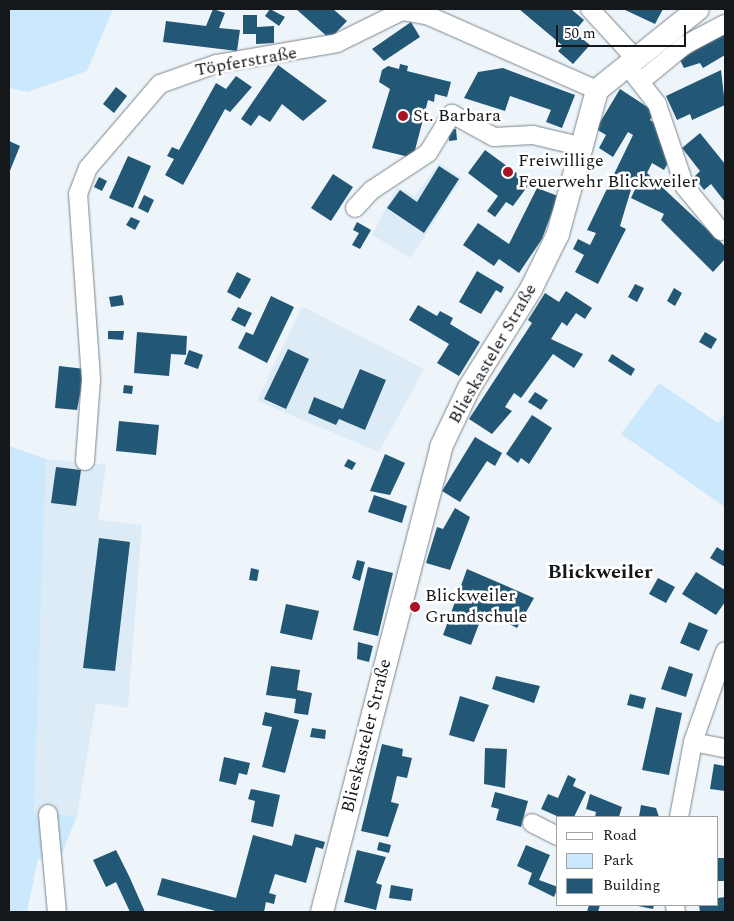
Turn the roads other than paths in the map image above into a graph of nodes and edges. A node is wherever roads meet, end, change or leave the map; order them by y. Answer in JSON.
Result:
{"nodes":[{"id":1,"x":590,"y":9,"type":"edge"},
{"id":2,"x":698,"y":9,"type":"edge"},
{"id":3,"x":403,"y":10,"type":"edge"},
{"id":4,"x":725,"y":24,"type":"edge"},
{"id":5,"x":631,"y":61,"type":"junction"},
{"id":6,"x":641,"y":81,"type":"junction"},
{"id":7,"x":597,"y":90,"type":"junction"},
{"id":8,"x":580,"y":146,"type":"junction"},
{"id":9,"x":355,"y":208,"type":"dead end"},
{"id":10,"x":722,"y":231,"type":"dead end"},
{"id":11,"x":85,"y":461,"type":"dead end"},
{"id":12,"x":725,"y":651,"type":"edge"},
{"id":13,"x":693,"y":742,"type":"junction"},
{"id":14,"x":725,"y":748,"type":"edge"},
{"id":15,"x":48,"y":814,"type":"dead end"},
{"id":16,"x":678,"y":816,"type":"edge"},
{"id":17,"x":532,"y":823,"type":"dead end"},
{"id":18,"x":556,"y":835,"type":"edge"},
{"id":19,"x":57,"y":912,"type":"edge"},
{"id":20,"x":322,"y":912,"type":"edge"}],
"edges":[{"from":1,"to":5,"type":"street"},
{"from":2,"to":5,"type":"street"},
{"from":3,"to":7,"type":"street","name":"Töpferstraße"},
{"from":3,"to":11,"type":"street","name":"Töpferstraße"},
{"from":4,"to":6,"type":"street"},
{"from":5,"to":6,"type":"street"},
{"from":5,"to":7,"type":"street"},
{"from":6,"to":10,"type":"street"},
{"from":7,"to":8,"type":"street","name":"Blieskasteler Straße"},
{"from":8,"to":9,"type":"street"},
{"from":8,"to":20,"type":"street","name":"Blieskasteler Straße"},
{"from":12,"to":13,"type":"street"},
{"from":13,"to":14,"type":"street"},
{"from":13,"to":16,"type":"street"},
{"from":15,"to":19,"type":"street"},
{"from":17,"to":18,"type":"street"}]}
